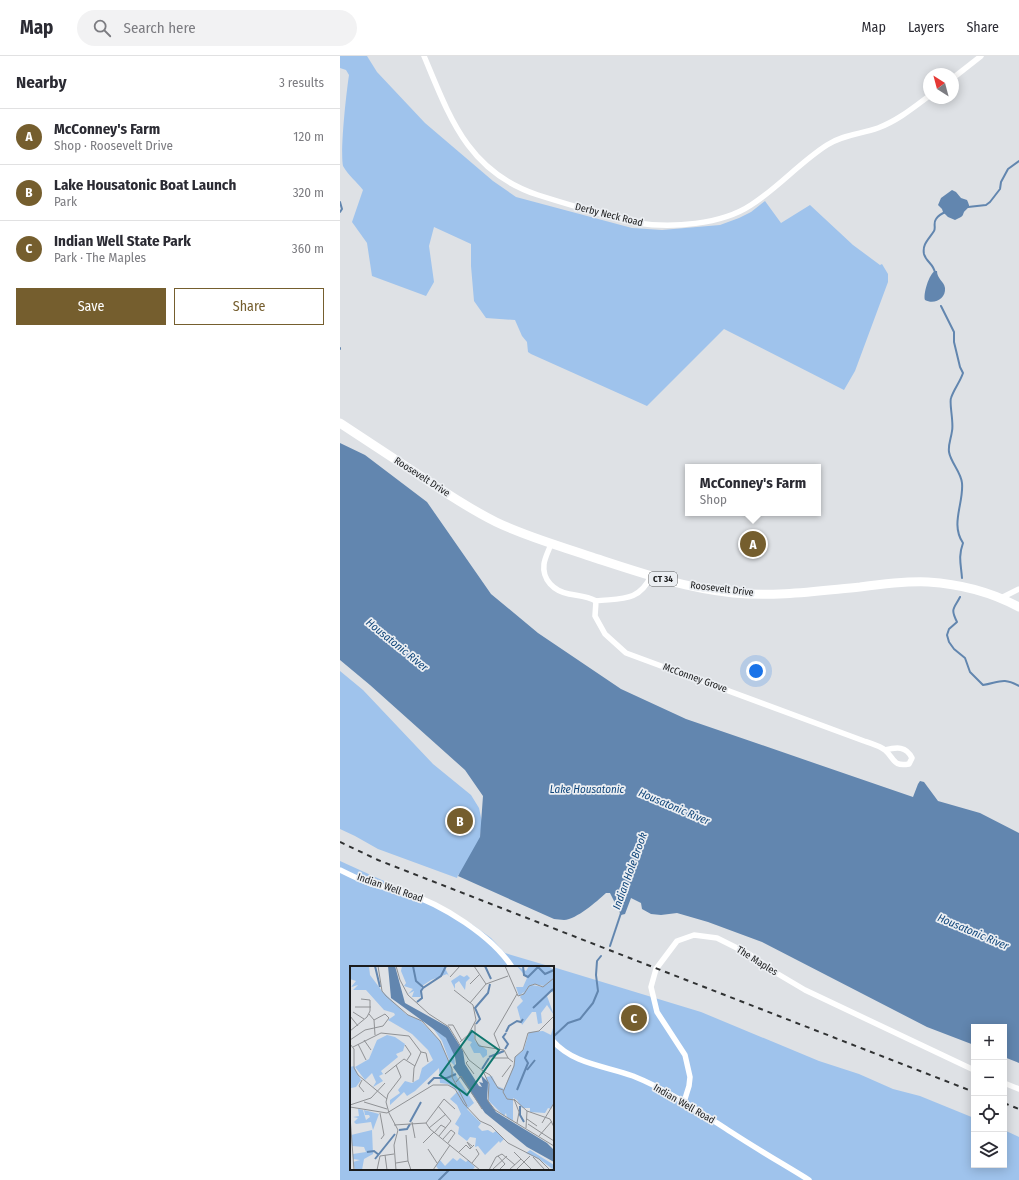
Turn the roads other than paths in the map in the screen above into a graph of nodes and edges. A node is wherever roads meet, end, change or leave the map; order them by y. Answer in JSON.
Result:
{"nodes":[{"id":1,"x":424,"y":56,"type":"edge"},
{"id":2,"x":981,"y":56,"type":"edge"},
{"id":3,"x":959,"y":73,"type":"edge"},
{"id":4,"x":923,"y":100,"type":"edge"},
{"id":5,"x":340,"y":423,"type":"edge"},
{"id":6,"x":551,"y":544,"type":"junction"},
{"id":7,"x":651,"y":576,"type":"junction"},
{"id":8,"x":1019,"y":589,"type":"edge"},
{"id":9,"x":1001,"y":598,"type":"junction"},
{"id":10,"x":596,"y":601,"type":"junction"},
{"id":11,"x":1019,"y":607,"type":"edge"},
{"id":12,"x":885,"y":750,"type":"junction"},
{"id":13,"x":340,"y":870,"type":"edge"},
{"id":14,"x":511,"y":966,"type":"edge"},
{"id":15,"x":554,"y":1042,"type":"edge"},
{"id":16,"x":971,"y":1069,"type":"edge"},
{"id":17,"x":1007,"y":1084,"type":"edge"},
{"id":18,"x":1019,"y":1088,"type":"edge"},
{"id":19,"x":684,"y":1102,"type":"junction"},
{"id":20,"x":809,"y":1180,"type":"edge"}],
"edges":[{"from":1,"to":4,"type":"street","name":"Derby Neck Road"},
{"from":2,"to":3,"type":"street"},
{"from":5,"to":6,"type":"main road","name":"Roosevelt Drive","number":"CT 34"},
{"from":6,"to":7,"type":"main road","name":"Roosevelt Drive","number":"CT 34"},
{"from":6,"to":10,"type":"street"},
{"from":7,"to":9,"type":"main road","name":"Roosevelt Drive","number":"CT 34"},
{"from":7,"to":10,"type":"street"},
{"from":8,"to":9,"type":"street"},
{"from":9,"to":11,"type":"main road","name":"Roosevelt Drive","number":"CT 34"},
{"from":10,"to":12,"type":"street","name":"McConney Grove"},
{"from":12,"to":12,"type":"street","name":"McConney Grove"},
{"from":13,"to":14,"type":"street","name":"Indian Well Road"},
{"from":15,"to":19,"type":"street","name":"Indian Well Road"},
{"from":16,"to":19,"type":"street","name":"The Maples"},
{"from":17,"to":18,"type":"street"},
{"from":19,"to":20,"type":"street","name":"Indian Well Road"}]}
